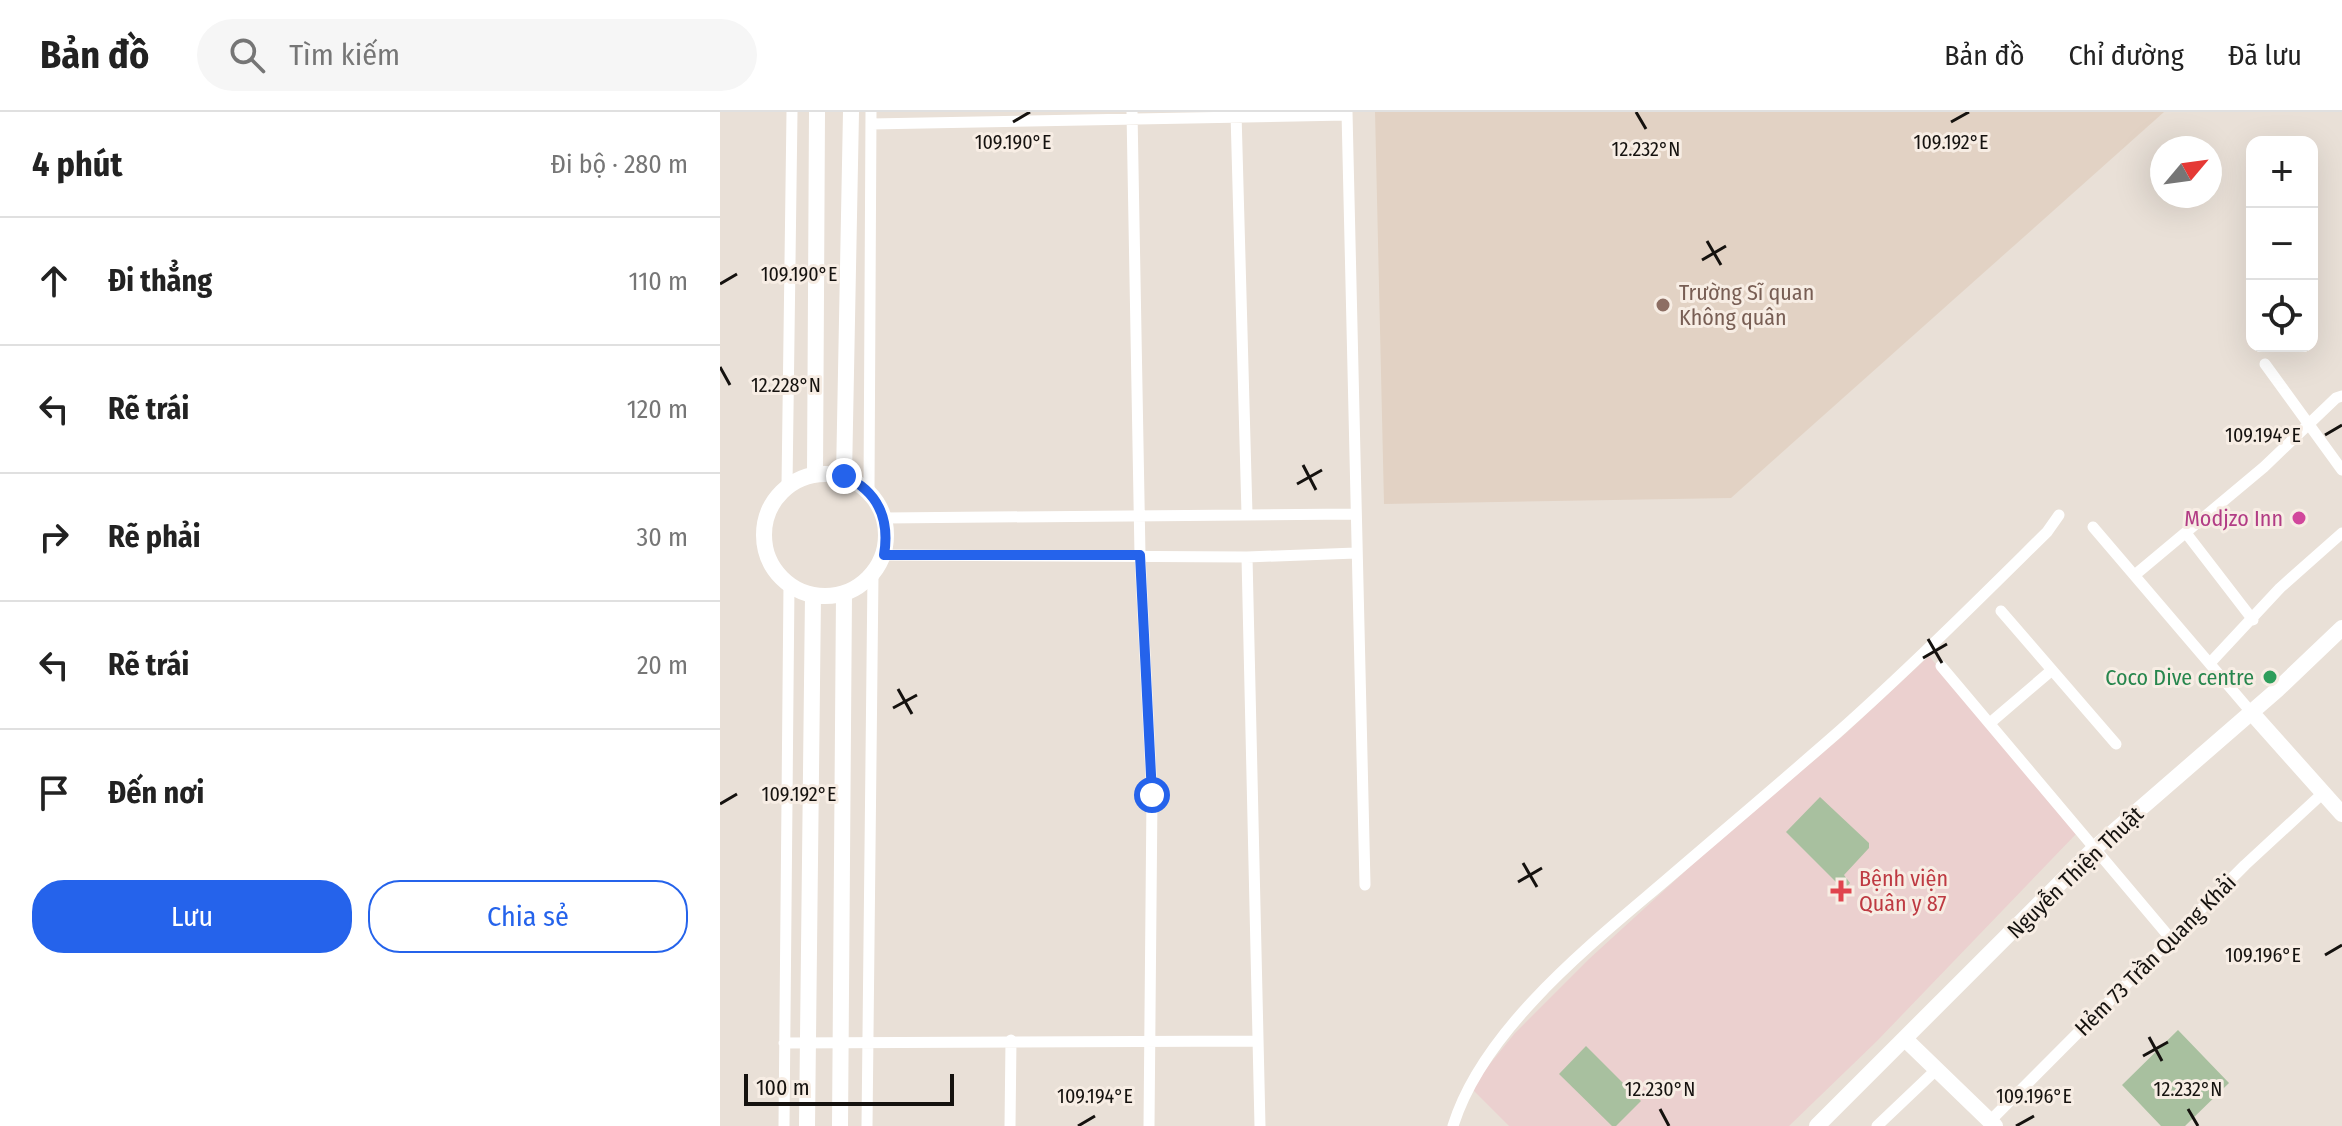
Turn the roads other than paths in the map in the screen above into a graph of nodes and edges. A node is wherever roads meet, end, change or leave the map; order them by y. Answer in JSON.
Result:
{"nodes":[{"id":1,"x":792,"y":112,"type":"edge"},
{"id":2,"x":817,"y":112,"type":"edge"},
{"id":3,"x":851,"y":112,"type":"edge"},
{"id":4,"x":1347,"y":114,"type":"edge"},
{"id":5,"x":1236,"y":115,"type":"edge"},
{"id":6,"x":1132,"y":116,"type":"edge"},
{"id":7,"x":871,"y":118,"type":"edge"},
{"id":8,"x":2265,"y":364,"type":"dead end"},
{"id":9,"x":2342,"y":396,"type":"edge"},
{"id":10,"x":2310,"y":424,"type":"junction"},
{"id":11,"x":2342,"y":470,"type":"edge"},
{"id":12,"x":815,"y":474,"type":"junction"},
{"id":13,"x":844,"y":476,"type":"junction"},
{"id":14,"x":787,"y":486,"type":"junction"},
{"id":15,"x":869,"y":491,"type":"junction"},
{"id":16,"x":1139,"y":514,"type":"junction"},
{"id":17,"x":1247,"y":514,"type":"junction"},
{"id":18,"x":1354,"y":514,"type":"junction"},
{"id":19,"x":2059,"y":515,"type":"dead end"},
{"id":20,"x":885,"y":518,"type":"junction"},
{"id":21,"x":2093,"y":527,"type":"dead end"},
{"id":22,"x":2186,"y":533,"type":"junction"},
{"id":23,"x":2342,"y":533,"type":"edge"},
{"id":24,"x":1356,"y":553,"type":"junction"},
{"id":25,"x":884,"y":555,"type":"junction"},
{"id":26,"x":1140,"y":555,"type":"junction"},
{"id":27,"x":1247,"y":557,"type":"junction"},
{"id":28,"x":873,"y":574,"type":"junction"},
{"id":29,"x":2136,"y":574,"type":"junction"},
{"id":30,"x":789,"y":584,"type":"junction"},
{"id":31,"x":844,"y":594,"type":"junction"},
{"id":32,"x":813,"y":595,"type":"junction"},
{"id":33,"x":2001,"y":611,"type":"dead end"},
{"id":34,"x":2253,"y":620,"type":"junction"},
{"id":35,"x":2342,"y":628,"type":"edge"},
{"id":36,"x":2211,"y":662,"type":"junction"},
{"id":37,"x":1941,"y":666,"type":"dead end"},
{"id":38,"x":2052,"y":670,"type":"junction"},
{"id":39,"x":2251,"y":712,"type":"junction"},
{"id":40,"x":1990,"y":723,"type":"junction"},
{"id":41,"x":2116,"y":744,"type":"dead end"},
{"id":42,"x":2323,"y":793,"type":"junction"},
{"id":43,"x":2342,"y":814,"type":"edge"},
{"id":44,"x":2095,"y":848,"type":"junction"},
{"id":45,"x":1365,"y":885,"type":"dead end"},
{"id":46,"x":2171,"y":939,"type":"junction"},
{"id":47,"x":1905,"y":1039,"type":"junction"},
{"id":48,"x":1011,"y":1040,"type":"junction"},
{"id":49,"x":1149,"y":1040,"type":"junction"},
{"id":50,"x":840,"y":1041,"type":"junction"},
{"id":51,"x":1258,"y":1041,"type":"junction"},
{"id":52,"x":867,"y":1042,"type":"junction"},
{"id":53,"x":784,"y":1043,"type":"junction"},
{"id":54,"x":807,"y":1043,"type":"junction"},
{"id":55,"x":1937,"y":1069,"type":"junction"},
{"id":56,"x":1993,"y":1124,"type":"edge"},
{"id":57,"x":784,"y":1126,"type":"edge"},
{"id":58,"x":807,"y":1126,"type":"edge"},
{"id":59,"x":840,"y":1126,"type":"edge"},
{"id":60,"x":867,"y":1126,"type":"edge"},
{"id":61,"x":1010,"y":1126,"type":"edge"},
{"id":62,"x":1149,"y":1126,"type":"edge"},
{"id":63,"x":1260,"y":1126,"type":"edge"},
{"id":64,"x":1453,"y":1126,"type":"edge"},
{"id":65,"x":1817,"y":1126,"type":"edge"},
{"id":66,"x":1877,"y":1126,"type":"edge"}],
"edges":[{"from":1,"to":14,"type":"street"},
{"from":2,"to":12,"type":"street"},
{"from":3,"to":13,"type":"street"},
{"from":4,"to":5,"type":"street"},
{"from":4,"to":18,"type":"street"},
{"from":5,"to":6,"type":"street"},
{"from":5,"to":17,"type":"street"},
{"from":6,"to":7,"type":"street"},
{"from":6,"to":16,"type":"street"},
{"from":7,"to":15,"type":"street"},
{"from":8,"to":10,"type":"street"},
{"from":9,"to":10,"type":"street"},
{"from":10,"to":11,"type":"street"},
{"from":10,"to":22,"type":"street"},
{"from":12,"to":13,"type":"street"},
{"from":12,"to":14,"type":"street"},
{"from":13,"to":15,"type":"street"},
{"from":14,"to":30,"type":"street"},
{"from":15,"to":20,"type":"street"},
{"from":16,"to":17,"type":"street"},
{"from":16,"to":20,"type":"street"},
{"from":16,"to":26,"type":"street"},
{"from":17,"to":18,"type":"street"},
{"from":18,"to":24,"type":"street"},
{"from":19,"to":64,"type":"street"},
{"from":20,"to":25,"type":"street"},
{"from":21,"to":29,"type":"street"},
{"from":22,"to":29,"type":"street"},
{"from":22,"to":34,"type":"street"},
{"from":23,"to":34,"type":"street"},
{"from":24,"to":27,"type":"street"},
{"from":24,"to":45,"type":"street"},
{"from":25,"to":26,"type":"street"},
{"from":25,"to":28,"type":"street"},
{"from":26,"to":27,"type":"street"},
{"from":26,"to":49,"type":"street"},
{"from":27,"to":51,"type":"street"},
{"from":28,"to":31,"type":"street"},
{"from":28,"to":52,"type":"street"},
{"from":29,"to":36,"type":"street"},
{"from":30,"to":32,"type":"street"},
{"from":30,"to":53,"type":"street"},
{"from":31,"to":32,"type":"street"},
{"from":31,"to":50,"type":"street"},
{"from":32,"to":54,"type":"street"},
{"from":33,"to":38,"type":"street"},
{"from":34,"to":36,"type":"street"},
{"from":35,"to":39,"type":"street","name":"Nguyễn Thiện Thuật"},
{"from":36,"to":39,"type":"street"},
{"from":37,"to":40,"type":"street"},
{"from":38,"to":40,"type":"street"},
{"from":38,"to":41,"type":"street"},
{"from":39,"to":42,"type":"street"},
{"from":39,"to":44,"type":"street","name":"Nguyễn Thiện Thuật"},
{"from":40,"to":44,"type":"street"},
{"from":42,"to":43,"type":"street"},
{"from":42,"to":46,"type":"street","name":"Hẻm 73 Trần Quang Khải"},
{"from":44,"to":46,"type":"street"},
{"from":44,"to":47,"type":"street","name":"Nguyễn Thiện Thuật"},
{"from":46,"to":56,"type":"street","name":"Hẻm 73 Trần Quang Khải"},
{"from":47,"to":55,"type":"street"},
{"from":47,"to":65,"type":"street","name":"Nguyễn Thiện Thuật"},
{"from":48,"to":49,"type":"street"},
{"from":48,"to":52,"type":"street"},
{"from":48,"to":61,"type":"street"},
{"from":49,"to":51,"type":"street"},
{"from":49,"to":62,"type":"street"},
{"from":50,"to":52,"type":"street"},
{"from":50,"to":54,"type":"street"},
{"from":50,"to":59,"type":"street"},
{"from":51,"to":63,"type":"street"},
{"from":52,"to":60,"type":"street"},
{"from":53,"to":54,"type":"street"},
{"from":53,"to":57,"type":"street"},
{"from":54,"to":58,"type":"street"},
{"from":55,"to":56,"type":"street"},
{"from":55,"to":66,"type":"street"}]}
